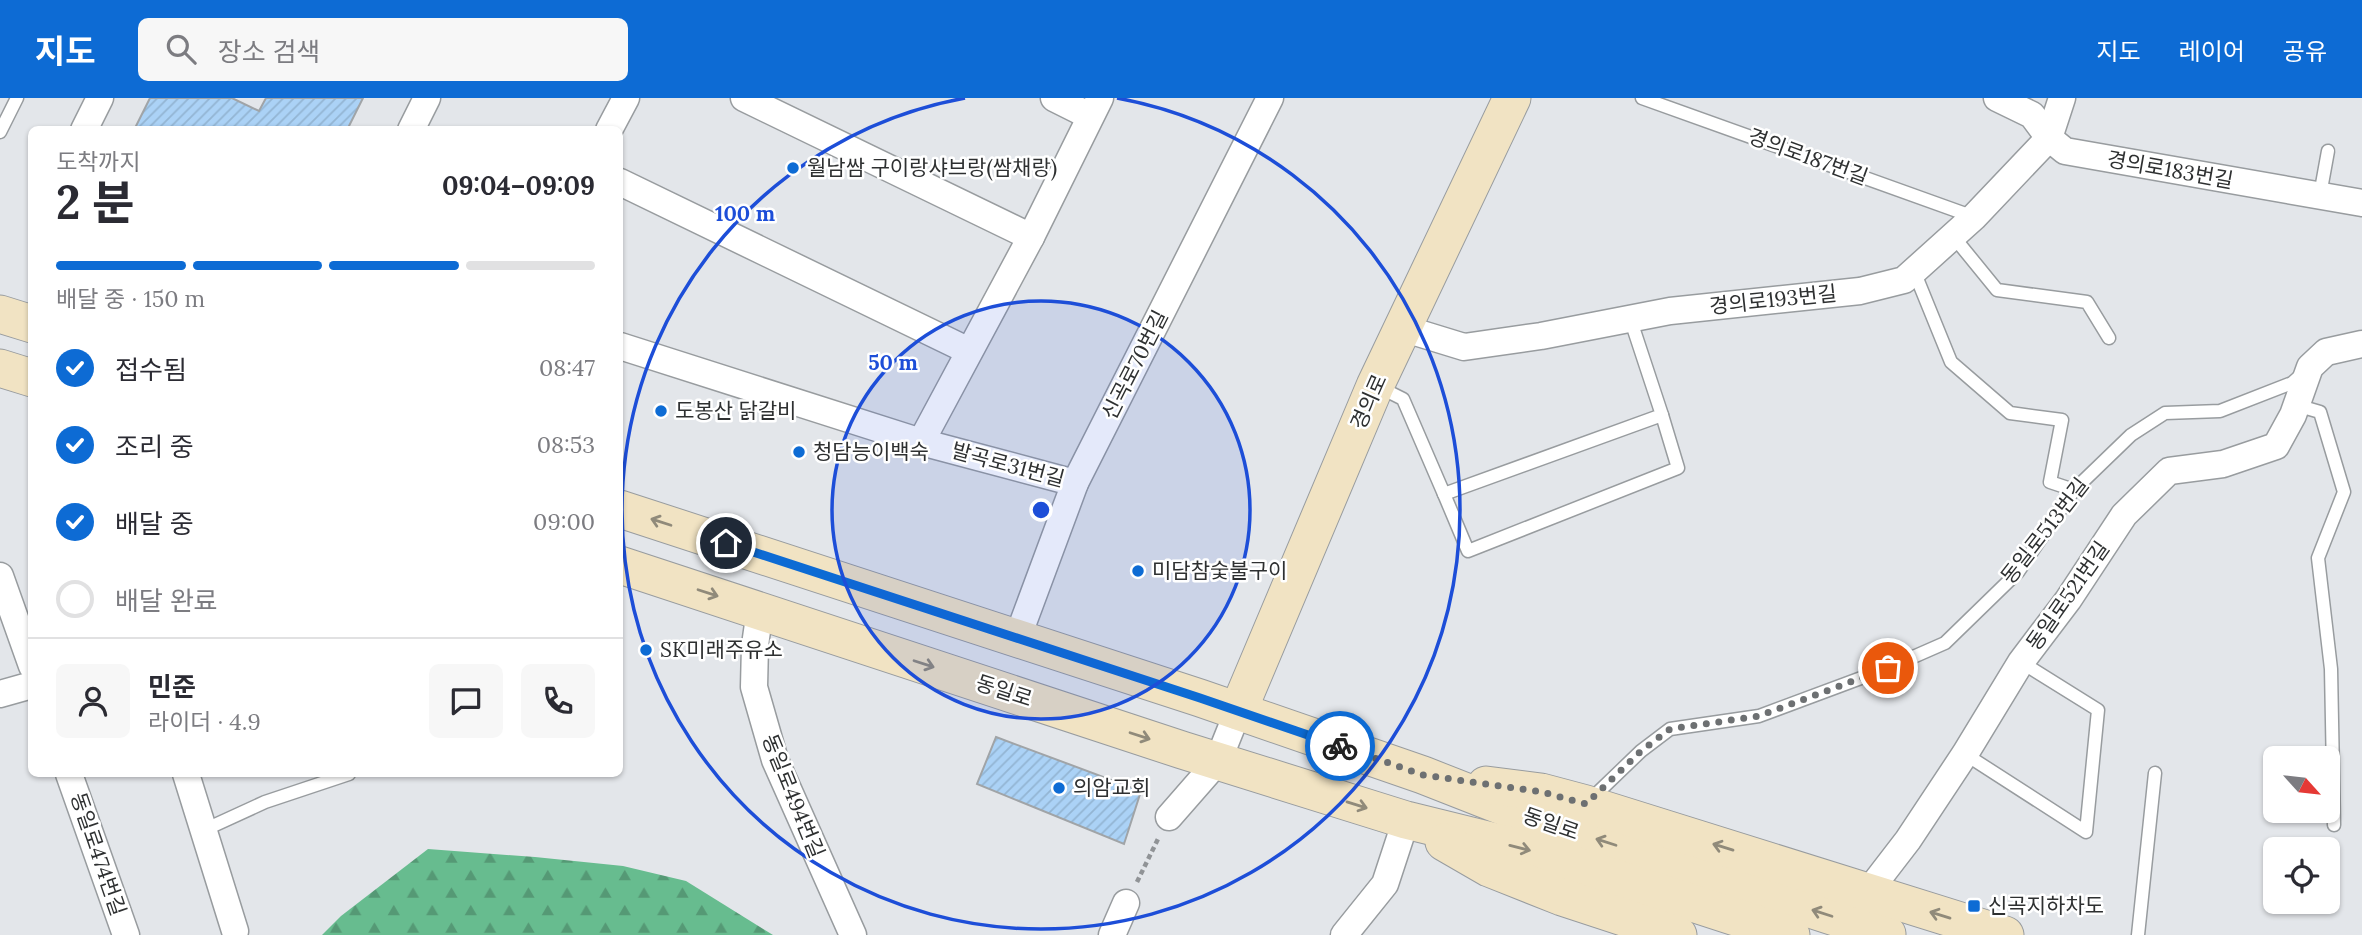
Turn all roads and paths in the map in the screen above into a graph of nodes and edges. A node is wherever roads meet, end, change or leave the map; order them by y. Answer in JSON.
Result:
{"nodes":[{"id":1,"x":17,"y":98,"type":"edge"},
{"id":2,"x":100,"y":98,"type":"edge"},
{"id":3,"x":427,"y":98,"type":"edge"},
{"id":4,"x":626,"y":98,"type":"edge"},
{"id":5,"x":744,"y":98,"type":"edge"},
{"id":6,"x":1054,"y":98,"type":"edge"},
{"id":7,"x":1270,"y":98,"type":"edge"},
{"id":8,"x":1511,"y":98,"type":"edge"},
{"id":9,"x":1642,"y":98,"type":"edge"},
{"id":10,"x":1997,"y":98,"type":"edge"},
{"id":11,"x":2062,"y":98,"type":"edge"},
{"id":12,"x":1095,"y":107,"type":"edge"},
{"id":13,"x":86,"y":126,"type":"edge"},
{"id":14,"x":413,"y":126,"type":"edge"},
{"id":15,"x":612,"y":126,"type":"edge"},
{"id":16,"x":0,"y":132,"type":"edge"},
{"id":17,"x":2049,"y":138,"type":"junction"},
{"id":18,"x":2328,"y":151,"type":"dead end"},
{"id":19,"x":623,"y":183,"type":"edge"},
{"id":20,"x":2320,"y":195,"type":"junction"},
{"id":21,"x":2362,"y":203,"type":"edge"},
{"id":22,"x":1974,"y":217,"type":"junction"},
{"id":23,"x":1953,"y":236,"type":"junction"},
{"id":24,"x":1031,"y":237,"type":"junction"},
{"id":25,"x":1914,"y":271,"type":"junction"},
{"id":26,"x":0,"y":314,"type":"edge"},
{"id":27,"x":1630,"y":318,"type":"junction"},
{"id":28,"x":28,"y":323,"type":"edge"},
{"id":29,"x":1402,"y":328,"type":"junction"},
{"id":30,"x":2109,"y":338,"type":"dead end"},
{"id":31,"x":2362,"y":344,"type":"edge"},
{"id":32,"x":623,"y":347,"type":"edge"},
{"id":33,"x":969,"y":351,"type":"junction"},
{"id":34,"x":2310,"y":367,"type":"junction"},
{"id":35,"x":0,"y":368,"type":"edge"},
{"id":36,"x":28,"y":377,"type":"edge"},
{"id":37,"x":1375,"y":386,"type":"junction"},
{"id":38,"x":2296,"y":405,"type":"junction"},
{"id":39,"x":1662,"y":415,"type":"junction"},
{"id":40,"x":920,"y":442,"type":"junction"},
{"id":41,"x":1075,"y":483,"type":"junction"},
{"id":42,"x":2074,"y":489,"type":"junction"},
{"id":43,"x":1444,"y":494,"type":"junction"},
{"id":44,"x":623,"y":510,"type":"edge"},
{"id":45,"x":623,"y":566,"type":"edge"},
{"id":46,"x":0,"y":576,"type":"edge"},
{"id":47,"x":760,"y":610,"type":"junction"},
{"id":48,"x":1017,"y":639,"type":"junction"},
{"id":49,"x":28,"y":655,"type":"edge"},
{"id":50,"x":2021,"y":662,"type":"junction"},
{"id":51,"x":28,"y":686,"type":"edge"},
{"id":52,"x":0,"y":694,"type":"edge"},
{"id":53,"x":1238,"y":710,"type":"junction"},
{"id":54,"x":1965,"y":754,"type":"junction"},
{"id":55,"x":1218,"y":761,"type":"junction"},
{"id":56,"x":2155,"y":773,"type":"dead end"},
{"id":57,"x":1423,"y":775,"type":"junction"},
{"id":58,"x":70,"y":777,"type":"edge"},
{"id":59,"x":187,"y":777,"type":"edge"},
{"id":60,"x":340,"y":777,"type":"edge"},
{"id":61,"x":1586,"y":804,"type":"junction"},
{"id":62,"x":1169,"y":817,"type":"joint"},
{"id":63,"x":1406,"y":820,"type":"junction"},
{"id":64,"x":2334,"y":825,"type":"dead end"},
{"id":65,"x":204,"y":830,"type":"junction"},
{"id":66,"x":1868,"y":892,"type":"junction"},
{"id":67,"x":1126,"y":903,"type":"joint"},
{"id":68,"x":235,"y":931,"type":"dead end"},
{"id":69,"x":1887,"y":934,"type":"edge"},
{"id":70,"x":126,"y":935,"type":"edge"},
{"id":71,"x":853,"y":935,"type":"edge"},
{"id":72,"x":1112,"y":935,"type":"edge"},
{"id":73,"x":1344,"y":935,"type":"edge"},
{"id":74,"x":1678,"y":935,"type":"edge"},
{"id":75,"x":1791,"y":935,"type":"edge"},
{"id":76,"x":2005,"y":935,"type":"edge"},
{"id":77,"x":2138,"y":935,"type":"edge"}],
"edges":[{"from":1,"to":16,"type":"lane"},
{"from":2,"to":13,"type":"street"},
{"from":3,"to":14,"type":"street"},
{"from":4,"to":15,"type":"street"},
{"from":5,"to":24,"type":"street"},
{"from":6,"to":12,"type":"street"},
{"from":7,"to":41,"type":"street","name":"신곡로70번길"},
{"from":8,"to":29,"type":"street","name":"경의로"},
{"from":9,"to":22,"type":"lane","name":"경의로187번길"},
{"from":10,"to":17,"type":"street","name":"경의로183번길"},
{"from":11,"to":17,"type":"street","name":"경의로193번길"},
{"from":12,"to":24,"type":"street"},
{"from":17,"to":20,"type":"street","name":"경의로183번길"},
{"from":17,"to":22,"type":"street","name":"경의로193번길"},
{"from":18,"to":20,"type":"lane"},
{"from":19,"to":33,"type":"street"},
{"from":20,"to":21,"type":"street","name":"경의로183번길"},
{"from":22,"to":23,"type":"street","name":"경의로193번길"},
{"from":23,"to":25,"type":"street","name":"경의로193번길"},
{"from":23,"to":30,"type":"lane"},
{"from":24,"to":33,"type":"street"},
{"from":25,"to":27,"type":"street","name":"경의로193번길"},
{"from":25,"to":42,"type":"lane"},
{"from":26,"to":28,"type":"street"},
{"from":27,"to":29,"type":"street","name":"경의로193번길"},
{"from":27,"to":39,"type":"lane"},
{"from":29,"to":37,"type":"street","name":"경의로"},
{"from":31,"to":34,"type":"street","name":"동일로513번길"},
{"from":32,"to":40,"type":"street","name":"발곡로31번길"},
{"from":33,"to":40,"type":"street"},
{"from":34,"to":38,"type":"street","name":"동일로521번길"},
{"from":34,"to":42,"type":"lane","name":"동일로513번길"},
{"from":35,"to":36,"type":"street"},
{"from":37,"to":43,"type":"lane"},
{"from":37,"to":53,"type":"street","name":"경의로"},
{"from":38,"to":50,"type":"street","name":"동일로521번길"},
{"from":38,"to":64,"type":"lane"},
{"from":39,"to":43,"type":"lane"},
{"from":39,"to":43,"type":"lane"},
{"from":40,"to":41,"type":"street","name":"발곡로31번길"},
{"from":41,"to":48,"type":"street","name":"신곡로70번길"},
{"from":42,"to":61,"type":"lane","name":"동일로513번길"},
{"from":48,"to":44,"type":"street","name":"동일로","one_way":true},
{"from":45,"to":47,"type":"street","name":"동일로","one_way":true},
{"from":46,"to":49,"type":"street"},
{"from":47,"to":55,"type":"street","name":"동일로","one_way":true},
{"from":47,"to":71,"type":"street","name":"동일로494번길"},
{"from":48,"to":53,"type":"street","name":"동일로"},
{"from":50,"to":54,"type":"street","name":"동일로521번길"},
{"from":50,"to":54,"type":"lane"},
{"from":51,"to":52,"type":"street"},
{"from":53,"to":55,"type":"street"},
{"from":53,"to":57,"type":"street","name":"동일로"},
{"from":54,"to":66,"type":"street","name":"동일로521번길"},
{"from":55,"to":62,"type":"street"},
{"from":55,"to":63,"type":"street","name":"동일로","one_way":true},
{"from":56,"to":77,"type":"lane"},
{"from":57,"to":61,"type":"street"},
{"from":69,"to":57,"type":"street","name":"동일로","one_way":true},
{"from":58,"to":70,"type":"street","name":"동일로474번길"},
{"from":59,"to":65,"type":"street"},
{"from":60,"to":65,"type":"lane"},
{"from":66,"to":61,"type":"street","one_way":true},
{"from":62,"to":67,"type":"path"},
{"from":63,"to":73,"type":"street"},
{"from":63,"to":74,"type":"street"},
{"from":63,"to":75,"type":"street","name":"동일로","one_way":true},
{"from":65,"to":68,"type":"street"},
{"from":76,"to":66,"type":"street","one_way":true},
{"from":67,"to":72,"type":"street"}]}
